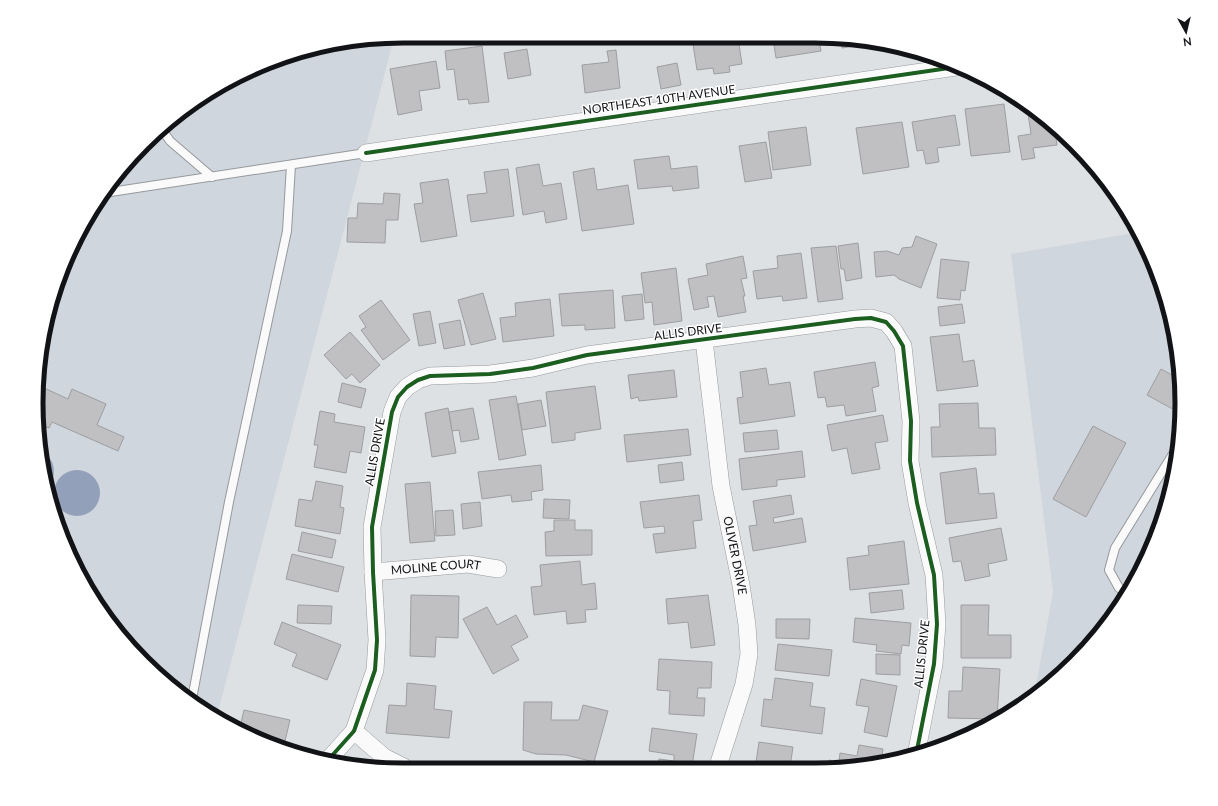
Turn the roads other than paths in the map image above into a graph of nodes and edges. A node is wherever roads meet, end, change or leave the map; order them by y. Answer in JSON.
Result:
{"nodes":[{"id":1,"x":948,"y":68,"type":"edge"},
{"id":2,"x":165,"y":133,"type":"edge"},
{"id":3,"x":366,"y":153,"type":"joint"},
{"id":4,"x":291,"y":165,"type":"junction"},
{"id":5,"x":212,"y":177,"type":"junction"},
{"id":6,"x":112,"y":191,"type":"edge"},
{"id":7,"x":704,"y":340,"type":"junction"},
{"id":8,"x":1171,"y":457,"type":"edge"},
{"id":9,"x":498,"y":569,"type":"dead end"},
{"id":10,"x":373,"y":572,"type":"junction"},
{"id":11,"x":1122,"y":590,"type":"edge"},
{"id":12,"x":193,"y":695,"type":"edge"},
{"id":13,"x":354,"y":731,"type":"junction"},
{"id":14,"x":917,"y":748,"type":"edge"},
{"id":15,"x":332,"y":756,"type":"edge"},
{"id":16,"x":395,"y":763,"type":"edge"},
{"id":17,"x":719,"y":763,"type":"edge"}],
"edges":[{"from":1,"to":3,"type":"street","name":"NORTHEAST 10TH AVENUE"},
{"from":2,"to":5,"type":"lane"},
{"from":3,"to":4,"type":"lane"},
{"from":4,"to":5,"type":"lane"},
{"from":4,"to":12,"type":"lane"},
{"from":5,"to":6,"type":"lane"},
{"from":7,"to":10,"type":"street","name":"ALLIS DRIVE"},
{"from":7,"to":14,"type":"street","name":"ALLIS DRIVE"},
{"from":7,"to":17,"type":"street","name":"OLIVER DRIVE"},
{"from":8,"to":11,"type":"lane"},
{"from":9,"to":10,"type":"street","name":"MOLINE COURT"},
{"from":10,"to":13,"type":"street","name":"ALLIS DRIVE"},
{"from":13,"to":15,"type":"street"},
{"from":13,"to":16,"type":"street"}]}
